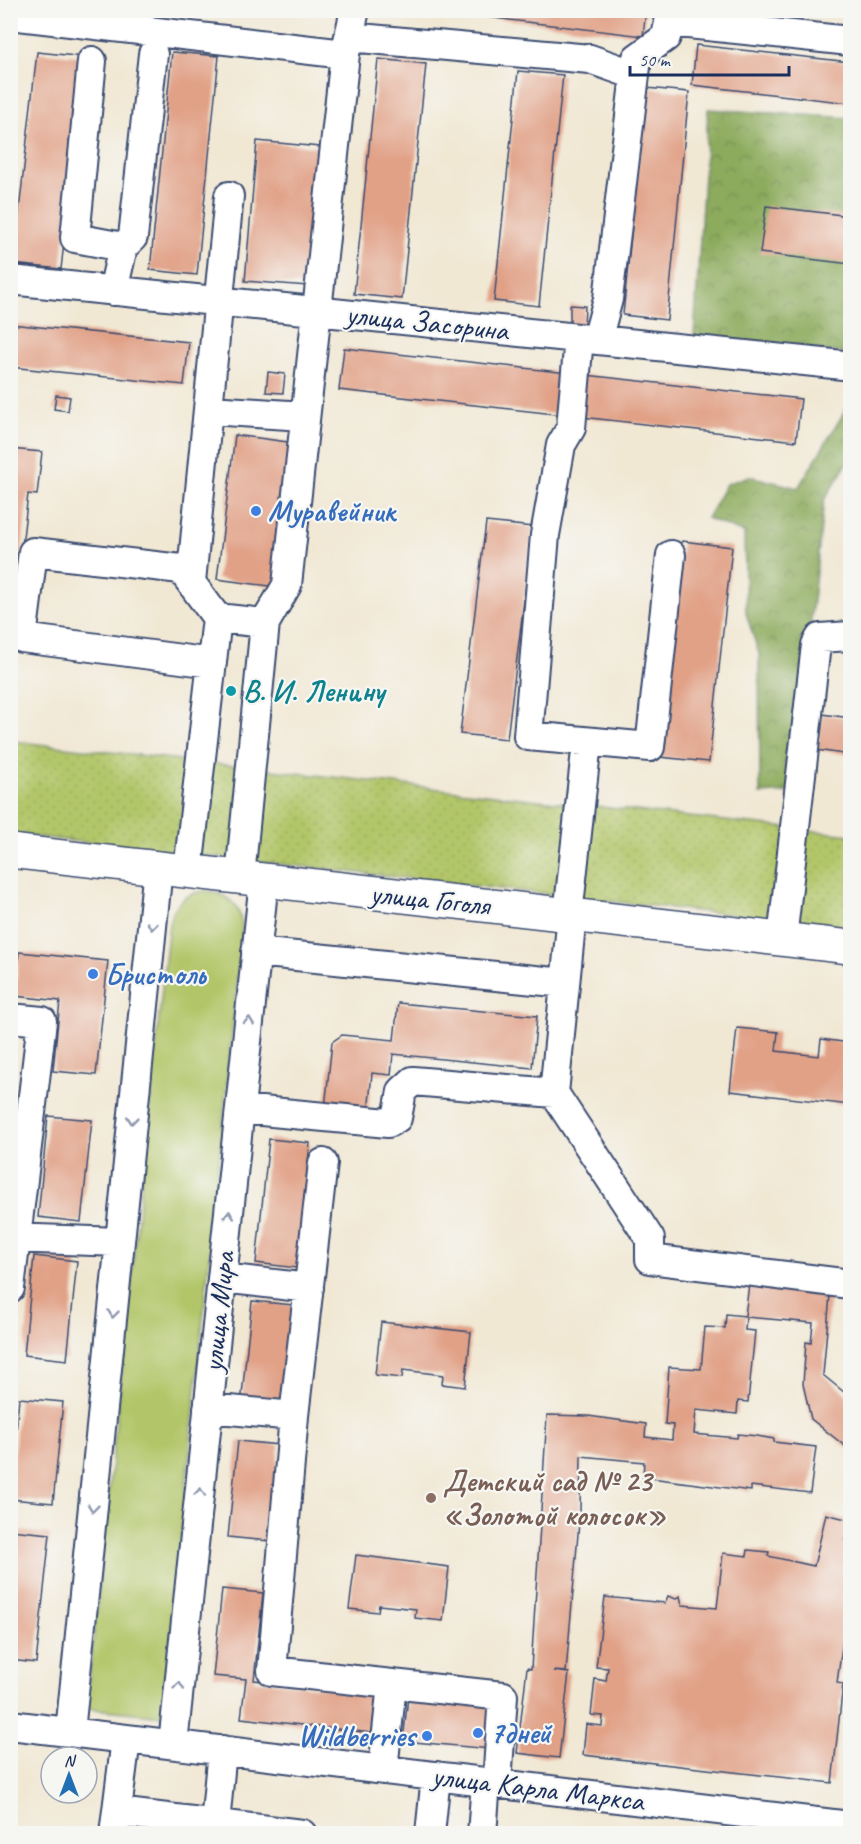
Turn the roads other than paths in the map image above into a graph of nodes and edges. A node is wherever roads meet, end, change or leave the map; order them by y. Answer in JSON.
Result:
{"nodes":[{"id":1,"x":10,"y":15,"type":"edge"},
{"id":2,"x":668,"y":16,"type":"edge"},
{"id":3,"x":350,"y":34,"type":"edge"},
{"id":4,"x":850,"y":40,"type":"edge"},
{"id":5,"x":153,"y":54,"type":"dead end"},
{"id":6,"x":92,"y":61,"type":"dead end"},
{"id":7,"x":635,"y":75,"type":"junction"},
{"id":8,"x":229,"y":196,"type":"dead end"},
{"id":9,"x":123,"y":247,"type":"junction"},
{"id":10,"x":10,"y":280,"type":"edge"},
{"id":11,"x":113,"y":291,"type":"junction"},
{"id":12,"x":220,"y":301,"type":"junction"},
{"id":13,"x":317,"y":311,"type":"junction"},
{"id":14,"x":588,"y":339,"type":"junction"},
{"id":15,"x":843,"y":365,"type":"dead end"},
{"id":16,"x":209,"y":410,"type":"junction"},
{"id":17,"x":305,"y":416,"type":"junction"},
{"id":18,"x":671,"y":555,"type":"dead end"},
{"id":19,"x":191,"y":582,"type":"junction"},
{"id":20,"x":217,"y":618,"type":"junction"},
{"id":21,"x":265,"y":623,"type":"junction"},
{"id":22,"x":850,"y":636,"type":"edge"},
{"id":23,"x":212,"y":663,"type":"junction"},
{"id":24,"x":587,"y":742,"type":"junction"},
{"id":25,"x":10,"y":851,"type":"edge"},
{"id":26,"x":173,"y":870,"type":"junction"},
{"id":27,"x":252,"y":879,"type":"junction"},
{"id":28,"x":570,"y":915,"type":"junction"},
{"id":29,"x":782,"y":939,"type":"junction"},
{"id":30,"x":850,"y":947,"type":"edge"},
{"id":31,"x":256,"y":952,"type":"junction"},
{"id":32,"x":565,"y":983,"type":"junction"},
{"id":33,"x":10,"y":1018,"type":"edge"},
{"id":34,"x":554,"y":1094,"type":"junction"},
{"id":35,"x":240,"y":1109,"type":"junction"},
{"id":36,"x":323,"y":1163,"type":"dead end"},
{"id":37,"x":14,"y":1238,"type":"edge"},
{"id":38,"x":120,"y":1242,"type":"junction"},
{"id":39,"x":222,"y":1278,"type":"junction"},
{"id":40,"x":850,"y":1284,"type":"edge"},
{"id":41,"x":10,"y":1288,"type":"edge"},
{"id":42,"x":309,"y":1288,"type":"junction"},
{"id":43,"x":208,"y":1408,"type":"junction"},
{"id":44,"x":294,"y":1416,"type":"junction"},
{"id":45,"x":392,"y":1684,"type":"junction"},
{"id":46,"x":10,"y":1725,"type":"edge"},
{"id":47,"x":70,"y":1732,"type":"junction"},
{"id":48,"x":126,"y":1739,"type":"junction"},
{"id":49,"x":173,"y":1744,"type":"junction"},
{"id":50,"x":222,"y":1750,"type":"junction"},
{"id":51,"x":383,"y":1770,"type":"junction"},
{"id":52,"x":436,"y":1776,"type":"junction"},
{"id":53,"x":491,"y":1783,"type":"junction"},
{"id":54,"x":116,"y":1823,"type":"edge"},
{"id":55,"x":215,"y":1824,"type":"junction"},
{"id":56,"x":850,"y":1826,"type":"edge"},
{"id":57,"x":302,"y":1833,"type":"edge"},
{"id":58,"x":430,"y":1833,"type":"edge"},
{"id":59,"x":482,"y":1833,"type":"edge"}],
"edges":[{"from":1,"to":3,"type":"street"},
{"from":2,"to":4,"type":"street"},
{"from":2,"to":7,"type":"street"},
{"from":3,"to":7,"type":"street"},
{"from":3,"to":13,"type":"street"},
{"from":5,"to":9,"type":"street"},
{"from":6,"to":9,"type":"street"},
{"from":7,"to":14,"type":"street"},
{"from":8,"to":12,"type":"street"},
{"from":9,"to":11,"type":"street"},
{"from":10,"to":11,"type":"street","name":"улица Засорина"},
{"from":11,"to":12,"type":"street","name":"улица Засорина"},
{"from":12,"to":13,"type":"street","name":"улица Засорина"},
{"from":12,"to":16,"type":"street"},
{"from":13,"to":14,"type":"street","name":"улица Засорина"},
{"from":13,"to":17,"type":"street"},
{"from":14,"to":15,"type":"street","name":"улица Засорина"},
{"from":14,"to":24,"type":"street"},
{"from":16,"to":17,"type":"street"},
{"from":16,"to":19,"type":"street"},
{"from":17,"to":21,"type":"street"},
{"from":18,"to":24,"type":"street"},
{"from":19,"to":20,"type":"street"},
{"from":19,"to":23,"type":"street"},
{"from":20,"to":21,"type":"street"},
{"from":20,"to":23,"type":"street"},
{"from":21,"to":27,"type":"street","name":"улица Мира"},
{"from":22,"to":29,"type":"street"},
{"from":23,"to":26,"type":"street"},
{"from":24,"to":28,"type":"street"},
{"from":25,"to":26,"type":"main road","name":"улица Гоголя"},
{"from":26,"to":27,"type":"main road","name":"улица Гоголя"},
{"from":26,"to":38,"type":"street","one_way":true},
{"from":27,"to":28,"type":"main road","name":"улица Гоголя"},
{"from":27,"to":31,"type":"street","name":"улица Мира"},
{"from":28,"to":29,"type":"main road","name":"улица Гоголя"},
{"from":28,"to":32,"type":"street"},
{"from":29,"to":30,"type":"main road","name":"улица Гоголя"},
{"from":31,"to":32,"type":"street"},
{"from":35,"to":31,"type":"street","name":"улица Мира","one_way":true},
{"from":32,"to":34,"type":"street"},
{"from":33,"to":37,"type":"street"},
{"from":34,"to":35,"type":"street"},
{"from":34,"to":40,"type":"street"},
{"from":39,"to":35,"type":"street","name":"улица Мира","one_way":true},
{"from":36,"to":42,"type":"street"},
{"from":37,"to":38,"type":"street"},
{"from":37,"to":41,"type":"street"},
{"from":38,"to":47,"type":"street","one_way":true},
{"from":39,"to":42,"type":"street"},
{"from":39,"to":43,"type":"street","name":"улица Мира"},
{"from":42,"to":44,"type":"street"},
{"from":43,"to":44,"type":"street"},
{"from":49,"to":43,"type":"street","name":"улица Мира","one_way":true},
{"from":44,"to":45,"type":"street"},
{"from":45,"to":51,"type":"street"},
{"from":45,"to":53,"type":"street"},
{"from":46,"to":47,"type":"street","name":"улица Карла Маркса"},
{"from":47,"to":48,"type":"street","name":"улица Карла Маркса"},
{"from":48,"to":49,"type":"street","name":"улица Карла Маркса"},
{"from":48,"to":54,"type":"street"},
{"from":49,"to":50,"type":"street","name":"улица Карла Маркса"},
{"from":50,"to":51,"type":"street","name":"улица Карла Маркса"},
{"from":50,"to":55,"type":"street"},
{"from":51,"to":52,"type":"street","name":"улица Карла Маркса"},
{"from":52,"to":53,"type":"street","name":"улица Карла Маркса"},
{"from":52,"to":58,"type":"street"},
{"from":53,"to":56,"type":"street","name":"улица Карла Маркса"},
{"from":53,"to":59,"type":"street"},
{"from":54,"to":55,"type":"street"},
{"from":55,"to":57,"type":"street"}]}
